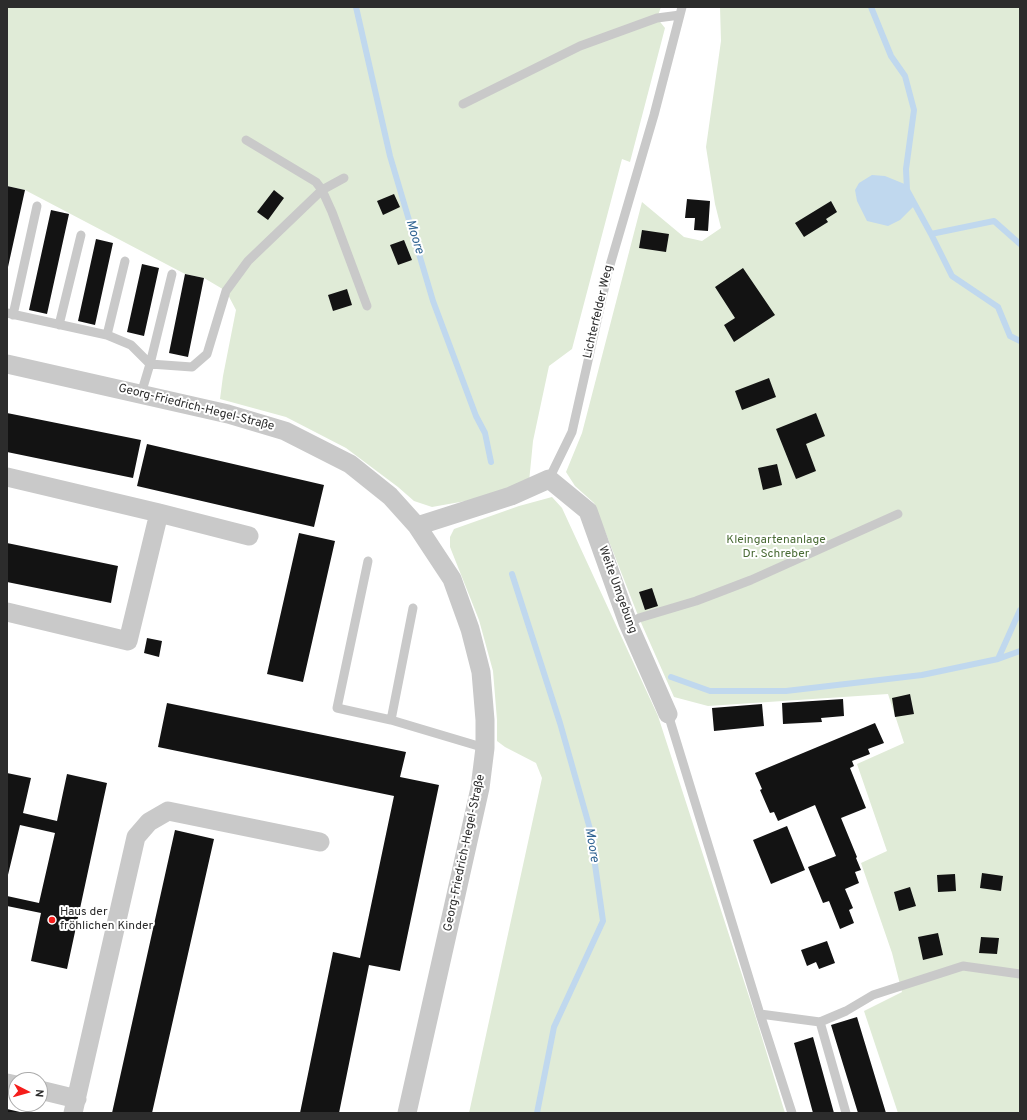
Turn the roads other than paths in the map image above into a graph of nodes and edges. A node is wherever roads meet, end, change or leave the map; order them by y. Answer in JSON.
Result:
{"nodes":[{"id":1,"x":681,"y":11,"type":"edge"},
{"id":2,"x":463,"y":104,"type":"dead end"},
{"id":3,"x":246,"y":140,"type":"dead end"},
{"id":4,"x":344,"y":178,"type":"dead end"},
{"id":5,"x":322,"y":190,"type":"junction"},
{"id":6,"x":37,"y":206,"type":"dead end"},
{"id":7,"x":81,"y":235,"type":"dead end"},
{"id":8,"x":125,"y":261,"type":"dead end"},
{"id":9,"x":172,"y":274,"type":"dead end"},
{"id":10,"x":368,"y":306,"type":"dead end"},
{"id":11,"x":10,"y":314,"type":"edge"},
{"id":12,"x":59,"y":325,"type":"junction"},
{"id":13,"x":107,"y":335,"type":"junction"},
{"id":14,"x":7,"y":364,"type":"edge"},
{"id":15,"x":150,"y":364,"type":"junction"},
{"id":16,"x":141,"y":394,"type":"junction"},
{"id":17,"x":7,"y":478,"type":"edge"},
{"id":18,"x":549,"y":479,"type":"junction"},
{"id":19,"x":159,"y":513,"type":"junction"},
{"id":20,"x":898,"y":514,"type":"dead end"},
{"id":21,"x":417,"y":526,"type":"junction"},
{"id":22,"x":249,"y":536,"type":"dead end"},
{"id":23,"x":368,"y":561,"type":"dead end"},
{"id":24,"x":413,"y":608,"type":"dead end"},
{"id":25,"x":7,"y":612,"type":"edge"},
{"id":26,"x":628,"y":623,"type":"junction"},
{"id":27,"x":668,"y":714,"type":"joint"},
{"id":28,"x":391,"y":720,"type":"junction"},
{"id":29,"x":485,"y":748,"type":"junction"},
{"id":30,"x":320,"y":842,"type":"dead end"},
{"id":31,"x":1020,"y":974,"type":"edge"},
{"id":32,"x":760,"y":1014,"type":"junction"},
{"id":33,"x":820,"y":1022,"type":"junction"},
{"id":34,"x":48,"y":1094,"type":"edge"},
{"id":35,"x":75,"y":1106,"type":"edge"},
{"id":36,"x":407,"y":1113,"type":"edge"},
{"id":37,"x":792,"y":1113,"type":"edge"},
{"id":38,"x":846,"y":1113,"type":"edge"}],
"edges":[{"from":1,"to":2,"type":"lane"},
{"from":1,"to":18,"type":"lane","name":"Lichterfelder Weg"},
{"from":3,"to":5,"type":"lane"},
{"from":4,"to":5,"type":"lane"},
{"from":5,"to":10,"type":"lane"},
{"from":5,"to":15,"type":"lane"},
{"from":6,"to":11,"type":"lane"},
{"from":7,"to":12,"type":"lane"},
{"from":8,"to":13,"type":"lane"},
{"from":9,"to":15,"type":"lane"},
{"from":11,"to":12,"type":"lane"},
{"from":12,"to":13,"type":"lane"},
{"from":13,"to":15,"type":"lane"},
{"from":14,"to":16,"type":"street","name":"Georg-Friedrich-Hegel-Straße"},
{"from":15,"to":16,"type":"lane"},
{"from":16,"to":21,"type":"street","name":"Georg-Friedrich-Hegel-Straße"},
{"from":17,"to":19,"type":"street"},
{"from":18,"to":21,"type":"street"},
{"from":18,"to":26,"type":"street","name":"Weite Umgebung"},
{"from":19,"to":22,"type":"street"},
{"from":19,"to":25,"type":"street"},
{"from":20,"to":26,"type":"lane"},
{"from":21,"to":29,"type":"street","name":"Georg-Friedrich-Hegel-Straße"},
{"from":23,"to":28,"type":"lane"},
{"from":24,"to":28,"type":"lane"},
{"from":26,"to":27,"type":"street","name":"Weite Umgebung"},
{"from":27,"to":32,"type":"lane"},
{"from":28,"to":29,"type":"lane"},
{"from":29,"to":36,"type":"street","name":"Georg-Friedrich-Hegel-Straße"},
{"from":30,"to":35,"type":"street"},
{"from":31,"to":33,"type":"lane"},
{"from":32,"to":33,"type":"lane"},
{"from":32,"to":37,"type":"lane"},
{"from":33,"to":38,"type":"lane"},
{"from":34,"to":35,"type":"street"}]}
